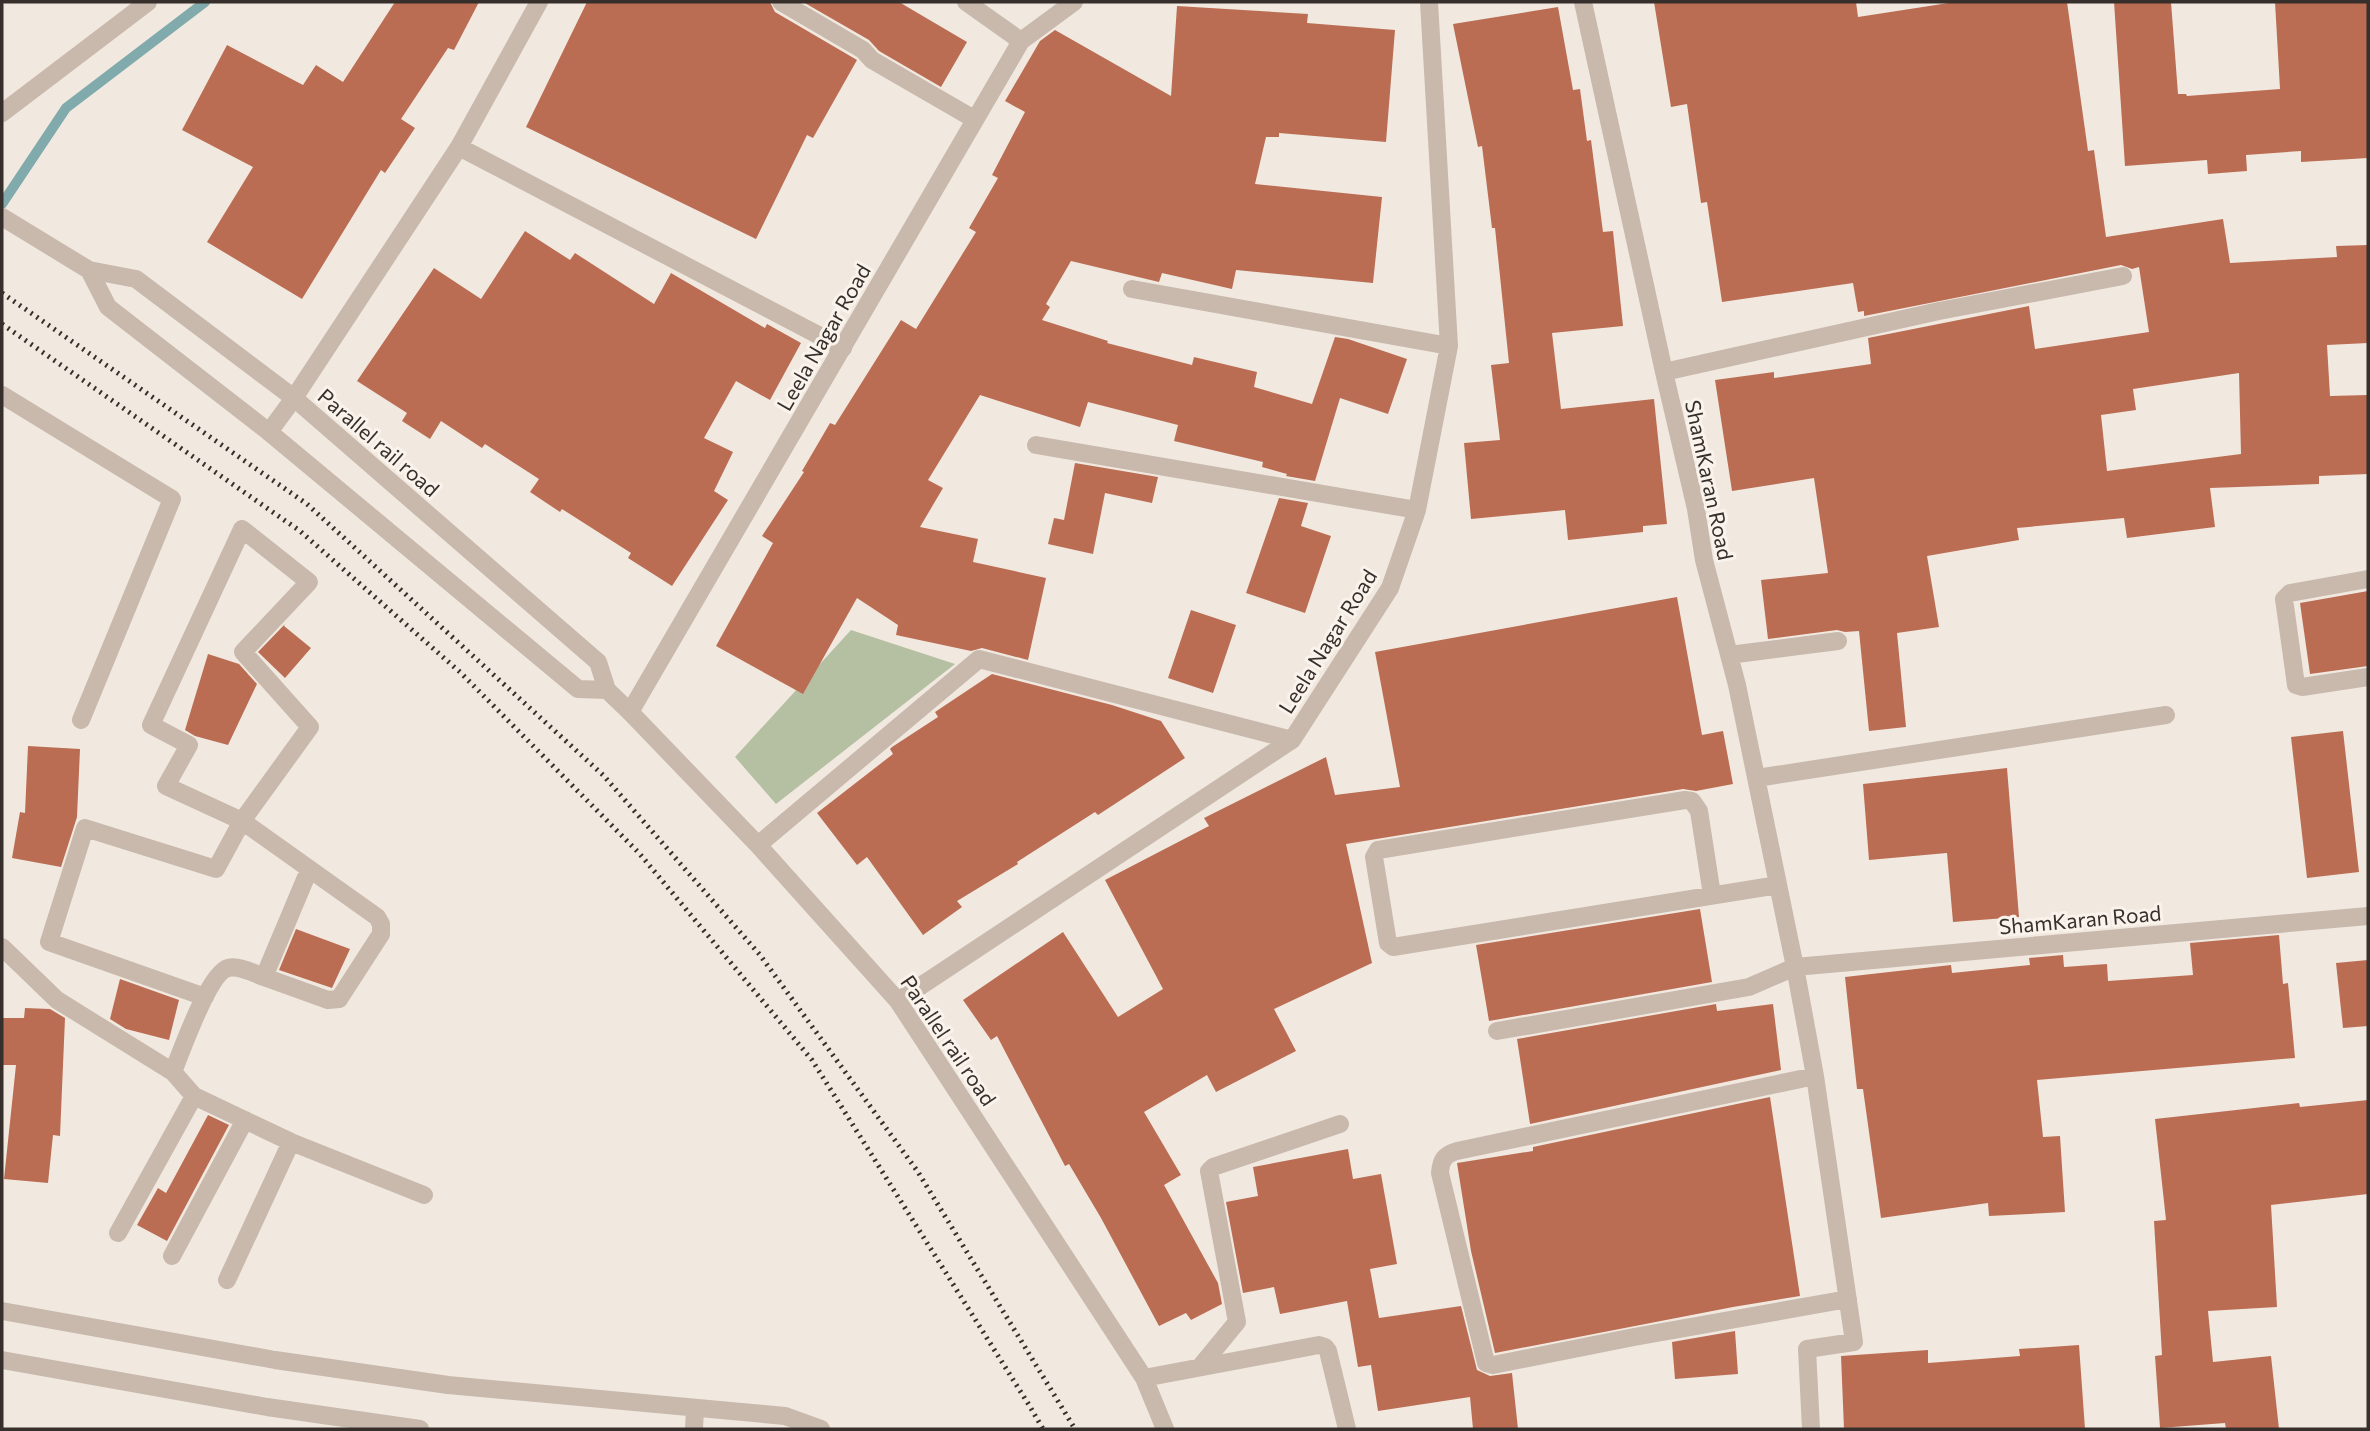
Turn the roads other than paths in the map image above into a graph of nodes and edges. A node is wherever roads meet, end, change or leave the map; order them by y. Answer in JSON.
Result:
{"nodes":[{"id":1,"x":148,"y":2,"type":"edge"},
{"id":2,"x":539,"y":2,"type":"edge"},
{"id":3,"x":781,"y":2,"type":"edge"},
{"id":4,"x":966,"y":2,"type":"edge"},
{"id":5,"x":1074,"y":2,"type":"edge"},
{"id":6,"x":1429,"y":2,"type":"edge"},
{"id":7,"x":1583,"y":2,"type":"edge"},
{"id":8,"x":1021,"y":41,"type":"junction"},
{"id":9,"x":2,"y":113,"type":"edge"},
{"id":10,"x":974,"y":119,"type":"junction"},
{"id":11,"x":459,"y":147,"type":"junction"},
{"id":12,"x":2,"y":217,"type":"edge"},
{"id":13,"x":89,"y":270,"type":"junction"},
{"id":14,"x":2123,"y":276,"type":"dead end"},
{"id":15,"x":1132,"y":289,"type":"dead end"},
{"id":16,"x":1449,"y":346,"type":"junction"},
{"id":17,"x":844,"y":348,"type":"junction"},
{"id":18,"x":1664,"y":372,"type":"junction"},
{"id":19,"x":2,"y":395,"type":"edge"},
{"id":20,"x":294,"y":398,"type":"junction"},
{"id":21,"x":269,"y":432,"type":"junction"},
{"id":22,"x":1036,"y":445,"type":"dead end"},
{"id":23,"x":1417,"y":510,"type":"junction"},
{"id":24,"x":2368,"y":579,"type":"edge"},
{"id":25,"x":1838,"y":641,"type":"dead end"},
{"id":26,"x":1729,"y":655,"type":"junction"},
{"id":27,"x":2368,"y":677,"type":"edge"},
{"id":28,"x":607,"y":690,"type":"junction"},
{"id":29,"x":630,"y":712,"type":"junction"},
{"id":30,"x":2166,"y":715,"type":"dead end"},
{"id":31,"x":81,"y":720,"type":"dead end"},
{"id":32,"x":1292,"y":740,"type":"junction"},
{"id":33,"x":1757,"y":778,"type":"junction"},
{"id":34,"x":242,"y":821,"type":"junction"},
{"id":35,"x":758,"y":845,"type":"junction"},
{"id":36,"x":309,"y":870,"type":"junction"},
{"id":37,"x":1778,"y":885,"type":"junction"},
{"id":38,"x":1712,"y":895,"type":"junction"},
{"id":39,"x":2368,"y":916,"type":"edge"},
{"id":40,"x":2,"y":947,"type":"edge"},
{"id":41,"x":1795,"y":967,"type":"junction"},
{"id":42,"x":264,"y":977,"type":"junction"},
{"id":43,"x":205,"y":997,"type":"junction"},
{"id":44,"x":898,"y":1001,"type":"junction"},
{"id":45,"x":1497,"y":1031,"type":"dead end"},
{"id":46,"x":173,"y":1072,"type":"junction"},
{"id":47,"x":1815,"y":1076,"type":"junction"},
{"id":48,"x":194,"y":1096,"type":"junction"},
{"id":49,"x":245,"y":1120,"type":"junction"},
{"id":50,"x":1340,"y":1124,"type":"dead end"},
{"id":51,"x":291,"y":1142,"type":"junction"},
{"id":52,"x":424,"y":1195,"type":"dead end"},
{"id":53,"x":118,"y":1233,"type":"dead end"},
{"id":54,"x":172,"y":1256,"type":"dead end"},
{"id":55,"x":227,"y":1280,"type":"dead end"},
{"id":56,"x":1849,"y":1299,"type":"junction"},
{"id":57,"x":2,"y":1311,"type":"edge"},
{"id":58,"x":2,"y":1360,"type":"edge"},
{"id":59,"x":1200,"y":1367,"type":"junction"},
{"id":60,"x":1144,"y":1378,"type":"junction"},
{"id":61,"x":695,"y":1408,"type":"junction"},
{"id":62,"x":420,"y":1429,"type":"edge"},
{"id":63,"x":694,"y":1429,"type":"edge"},
{"id":64,"x":821,"y":1429,"type":"edge"},
{"id":65,"x":1165,"y":1429,"type":"edge"},
{"id":66,"x":1347,"y":1429,"type":"edge"},
{"id":67,"x":1811,"y":1429,"type":"edge"}],
"edges":[{"from":1,"to":9,"type":"street"},
{"from":2,"to":11,"type":"street"},
{"from":3,"to":10,"type":"street"},
{"from":4,"to":8,"type":"street"},
{"from":5,"to":8,"type":"street","name":"Leela Nagar Road"},
{"from":6,"to":16,"type":"street","name":"Leela Nagar Road"},
{"from":7,"to":18,"type":"street","name":"ShamKaran Road"},
{"from":8,"to":10,"type":"street","name":"Leela Nagar Road"},
{"from":10,"to":17,"type":"street","name":"Leela Nagar Road"},
{"from":11,"to":17,"type":"street"},
{"from":11,"to":20,"type":"street"},
{"from":12,"to":13,"type":"street","name":"Parallel rail road"},
{"from":13,"to":20,"type":"street","name":"Parallel rail road"},
{"from":13,"to":21,"type":"street"},
{"from":14,"to":18,"type":"street"},
{"from":15,"to":16,"type":"street"},
{"from":16,"to":23,"type":"street","name":"Leela Nagar Road"},
{"from":17,"to":29,"type":"street","name":"Leela Nagar Road"},
{"from":18,"to":26,"type":"street","name":"ShamKaran Road"},
{"from":19,"to":31,"type":"street"},
{"from":20,"to":21,"type":"street"},
{"from":20,"to":28,"type":"street","name":"Parallel rail road"},
{"from":21,"to":28,"type":"street"},
{"from":22,"to":23,"type":"street"},
{"from":23,"to":32,"type":"street","name":"Leela Nagar Road"},
{"from":24,"to":27,"type":"street"},
{"from":25,"to":26,"type":"street"},
{"from":26,"to":33,"type":"street","name":"ShamKaran Road"},
{"from":28,"to":29,"type":"street","name":"Parallel rail road"},
{"from":29,"to":35,"type":"street","name":"Parallel rail road"},
{"from":30,"to":33,"type":"street"},
{"from":32,"to":35,"type":"street","name":"Leela Nagar Road"},
{"from":32,"to":44,"type":"street"},
{"from":33,"to":37,"type":"street","name":"ShamKaran Road"},
{"from":34,"to":34,"type":"street"},
{"from":34,"to":36,"type":"street"},
{"from":34,"to":43,"type":"street"},
{"from":35,"to":44,"type":"street","name":"Parallel rail road"},
{"from":36,"to":42,"type":"street"},
{"from":36,"to":42,"type":"street"},
{"from":37,"to":38,"type":"street"},
{"from":37,"to":41,"type":"street","name":"ShamKaran Road"},
{"from":38,"to":38,"type":"street"},
{"from":39,"to":41,"type":"street","name":"ShamKaran Road"},
{"from":40,"to":46,"type":"street"},
{"from":41,"to":45,"type":"street"},
{"from":41,"to":47,"type":"street","name":"ShamKaran Road"},
{"from":42,"to":43,"type":"street"},
{"from":43,"to":46,"type":"street"},
{"from":44,"to":60,"type":"street","name":"Parallel rail road"},
{"from":46,"to":48,"type":"street"},
{"from":47,"to":56,"type":"street","name":"ShamKaran Road"},
{"from":47,"to":56,"type":"street"},
{"from":48,"to":49,"type":"street"},
{"from":48,"to":53,"type":"street"},
{"from":49,"to":51,"type":"street"},
{"from":49,"to":54,"type":"street"},
{"from":50,"to":59,"type":"street"},
{"from":51,"to":52,"type":"street"},
{"from":51,"to":55,"type":"street"},
{"from":56,"to":67,"type":"street","name":"ShamKaran Road"},
{"from":57,"to":61,"type":"street"},
{"from":58,"to":62,"type":"street"},
{"from":59,"to":60,"type":"street"},
{"from":59,"to":66,"type":"street"},
{"from":60,"to":65,"type":"street","name":"Parallel rail road"},
{"from":61,"to":63,"type":"street"},
{"from":61,"to":64,"type":"street"}]}
